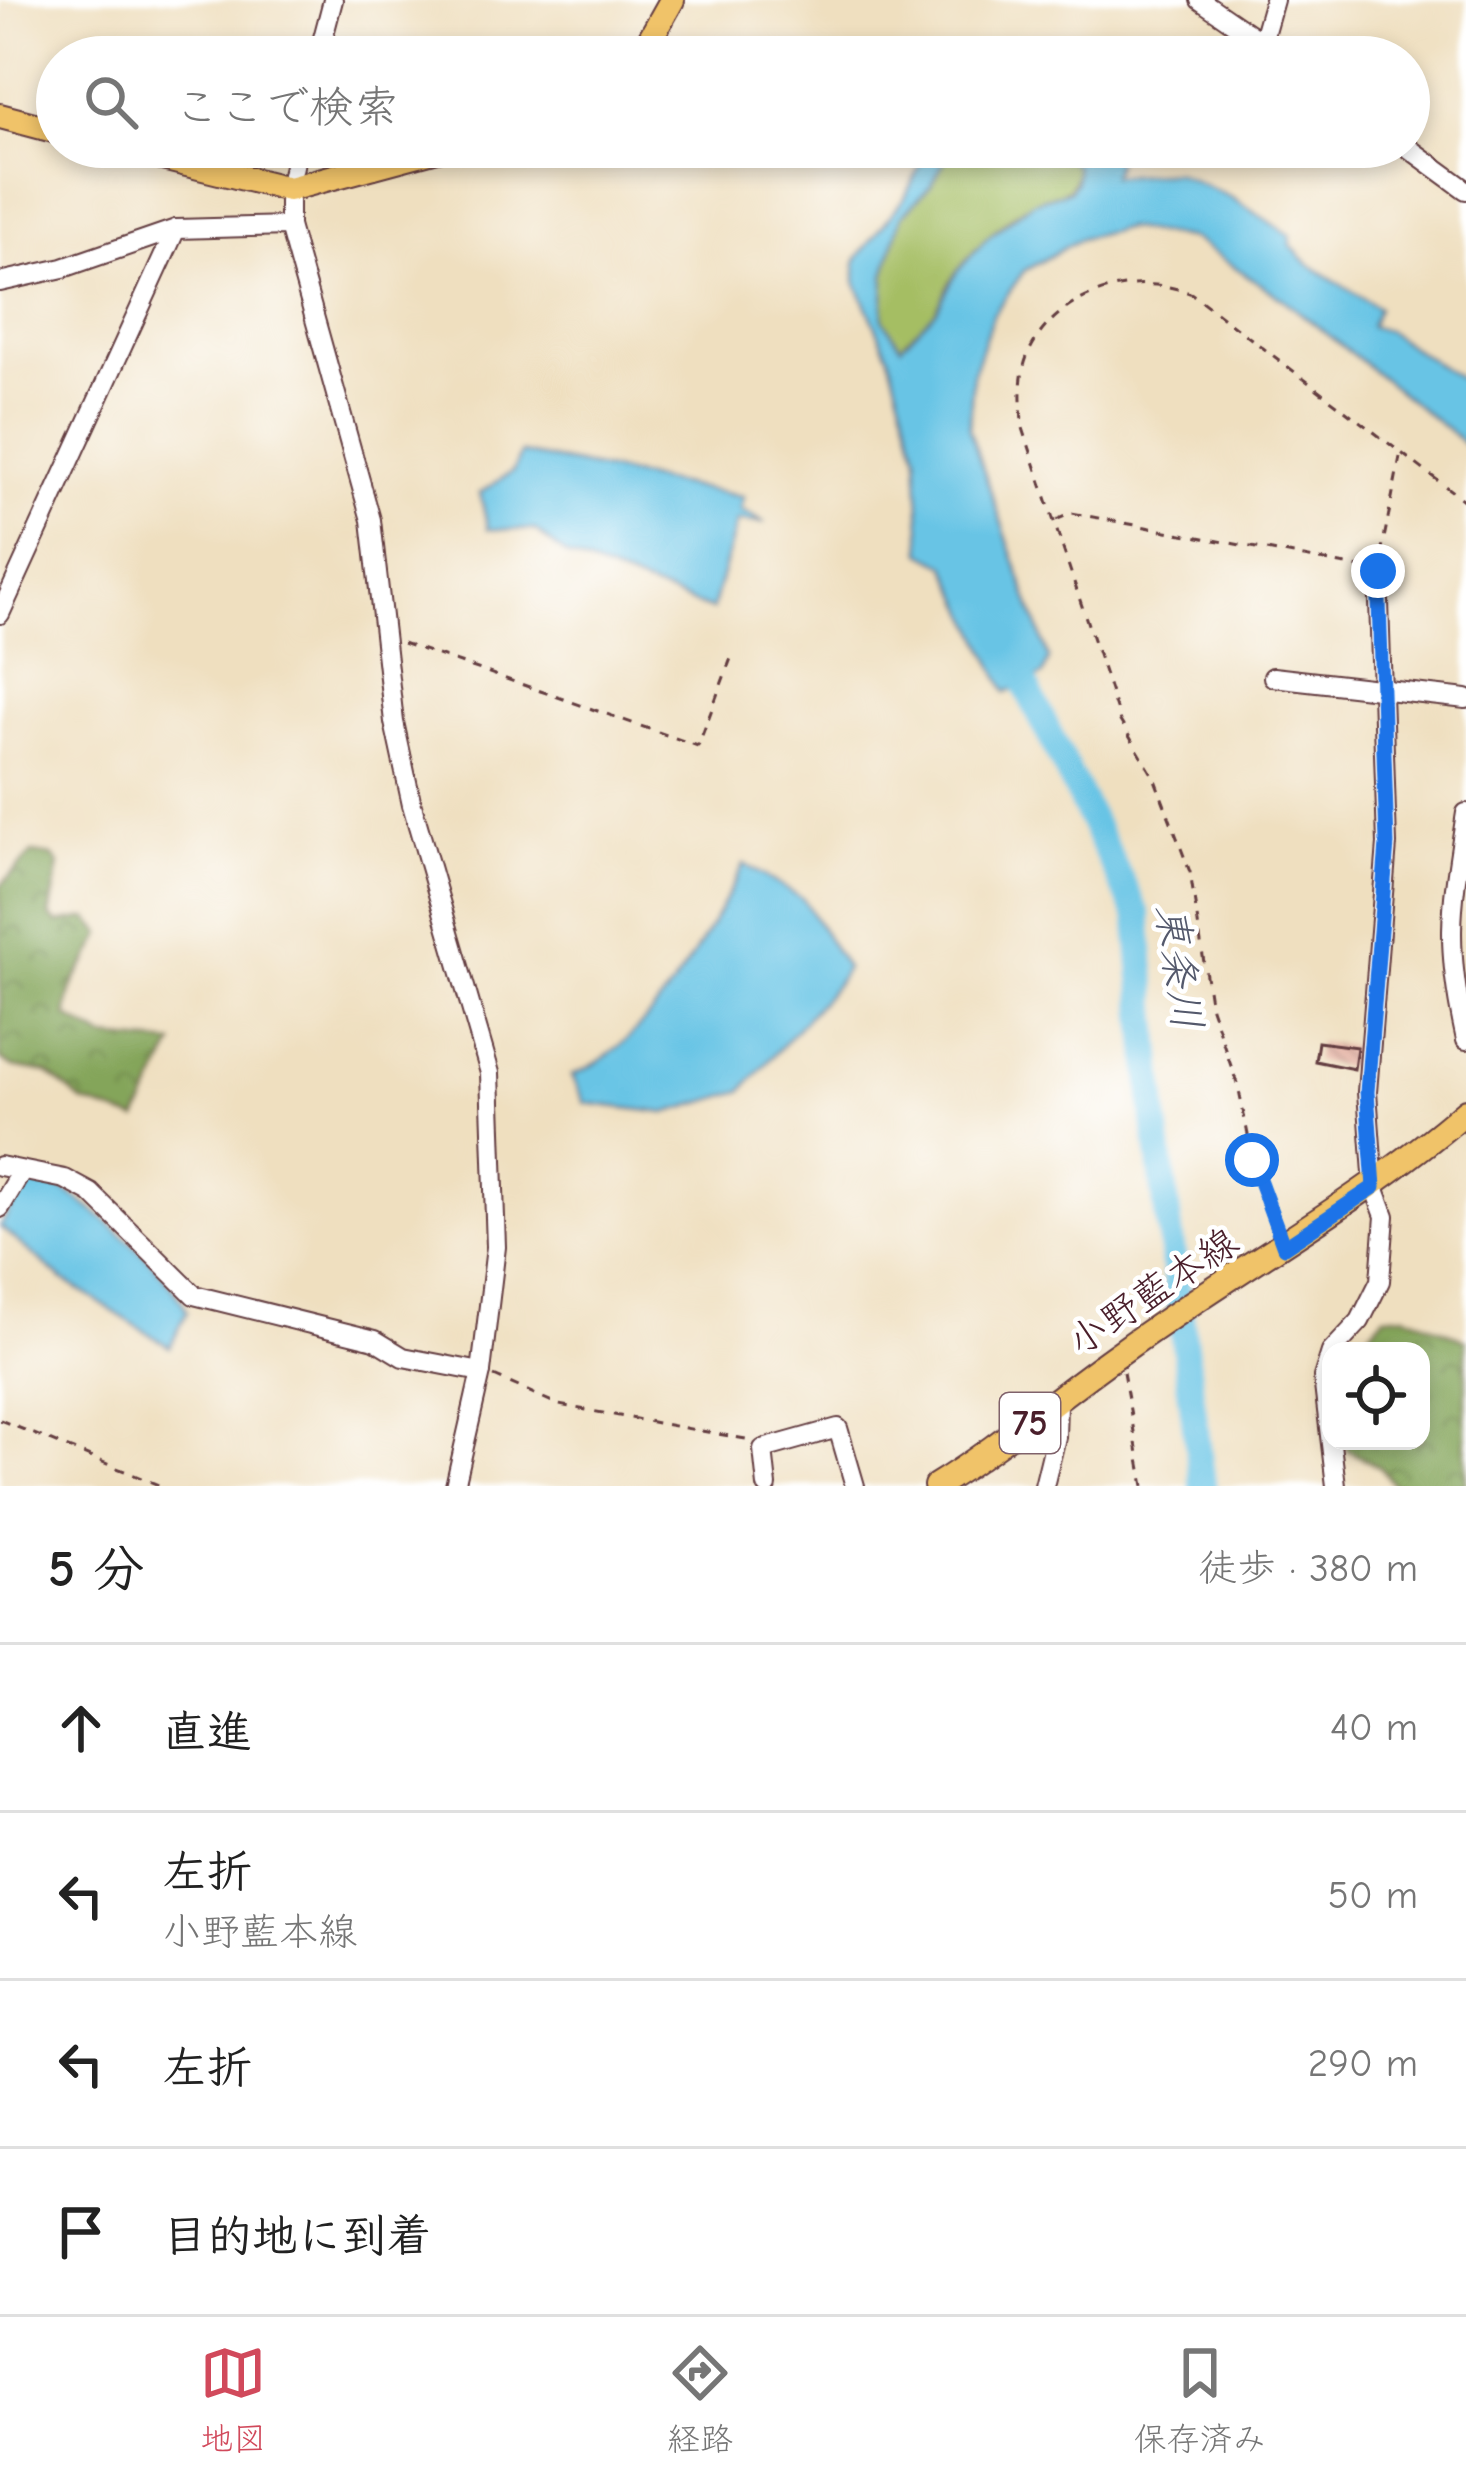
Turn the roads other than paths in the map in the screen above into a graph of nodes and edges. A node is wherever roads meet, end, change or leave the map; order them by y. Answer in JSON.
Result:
{"nodes":[{"id":1,"x":333,"y":0,"type":"edge"},
{"id":2,"x":672,"y":0,"type":"edge"},
{"id":3,"x":1200,"y":0,"type":"edge"},
{"id":4,"x":1274,"y":0,"type":"edge"},
{"id":5,"x":324,"y":36,"type":"edge"},
{"id":6,"x":652,"y":36,"type":"edge"},
{"id":7,"x":1253,"y":36,"type":"edge"},
{"id":8,"x":1264,"y":36,"type":"edge"},
{"id":9,"x":0,"y":116,"type":"edge"},
{"id":10,"x":36,"y":125,"type":"edge"},
{"id":11,"x":1430,"y":164,"type":"edge"},
{"id":12,"x":203,"y":168,"type":"edge"},
{"id":13,"x":294,"y":168,"type":"edge"},
{"id":14,"x":367,"y":168,"type":"edge"},
{"id":15,"x":289,"y":189,"type":"junction"},
{"id":16,"x":1466,"y":190,"type":"edge"},
{"id":17,"x":289,"y":226,"type":"junction"},
{"id":18,"x":176,"y":229,"type":"junction"},
{"id":19,"x":0,"y":282,"type":"edge"},
{"id":20,"x":1378,"y":571,"type":"road end"},
{"id":21,"x":0,"y":614,"type":"edge"},
{"id":22,"x":1273,"y":677,"type":"dead end"},
{"id":23,"x":1382,"y":688,"type":"junction"},
{"id":24,"x":1466,"y":699,"type":"edge"},
{"id":25,"x":1466,"y":813,"type":"edge"},
{"id":26,"x":1466,"y":1040,"type":"edge"},
{"id":27,"x":1466,"y":1112,"type":"edge"},
{"id":28,"x":0,"y":1166,"type":"edge"},
{"id":29,"x":22,"y":1172,"type":"junction"},
{"id":30,"x":1374,"y":1187,"type":"junction"},
{"id":31,"x":0,"y":1208,"type":"edge"},
{"id":32,"x":1341,"y":1342,"type":"edge"},
{"id":33,"x":481,"y":1372,"type":"junction"},
{"id":34,"x":1057,"y":1404,"type":"junction"},
{"id":35,"x":1332,"y":1450,"type":"edge"},
{"id":36,"x":455,"y":1486,"type":"edge"},
{"id":37,"x":767,"y":1486,"type":"edge"},
{"id":38,"x":855,"y":1486,"type":"edge"},
{"id":39,"x":936,"y":1486,"type":"edge"},
{"id":40,"x":1044,"y":1486,"type":"edge"},
{"id":41,"x":1336,"y":1486,"type":"edge"}],
"edges":[{"from":1,"to":5,"type":"street"},
{"from":2,"to":6,"type":"main road"},
{"from":3,"to":7,"type":"street"},
{"from":4,"to":8,"type":"street"},
{"from":9,"to":10,"type":"main road"},
{"from":11,"to":16,"type":"street"},
{"from":12,"to":15,"type":"main road"},
{"from":13,"to":15,"type":"street"},
{"from":14,"to":15,"type":"main road"},
{"from":15,"to":17,"type":"street"},
{"from":17,"to":18,"type":"street"},
{"from":17,"to":33,"type":"street"},
{"from":18,"to":19,"type":"street"},
{"from":18,"to":21,"type":"street"},
{"from":20,"to":23,"type":"street"},
{"from":22,"to":23,"type":"street"},
{"from":23,"to":24,"type":"street"},
{"from":23,"to":30,"type":"street"},
{"from":25,"to":26,"type":"street"},
{"from":27,"to":30,"type":"main road","name":"小野藍本線","number":"75"},
{"from":28,"to":29,"type":"street"},
{"from":29,"to":31,"type":"street"},
{"from":29,"to":33,"type":"street"},
{"from":30,"to":32,"type":"street"},
{"from":30,"to":34,"type":"main road","name":"小野藍本線","number":"75"},
{"from":33,"to":36,"type":"street"},
{"from":34,"to":39,"type":"main road","name":"小野藍本線","number":"75"},
{"from":34,"to":40,"type":"street"},
{"from":35,"to":41,"type":"street"},
{"from":37,"to":38,"type":"street"}]}
